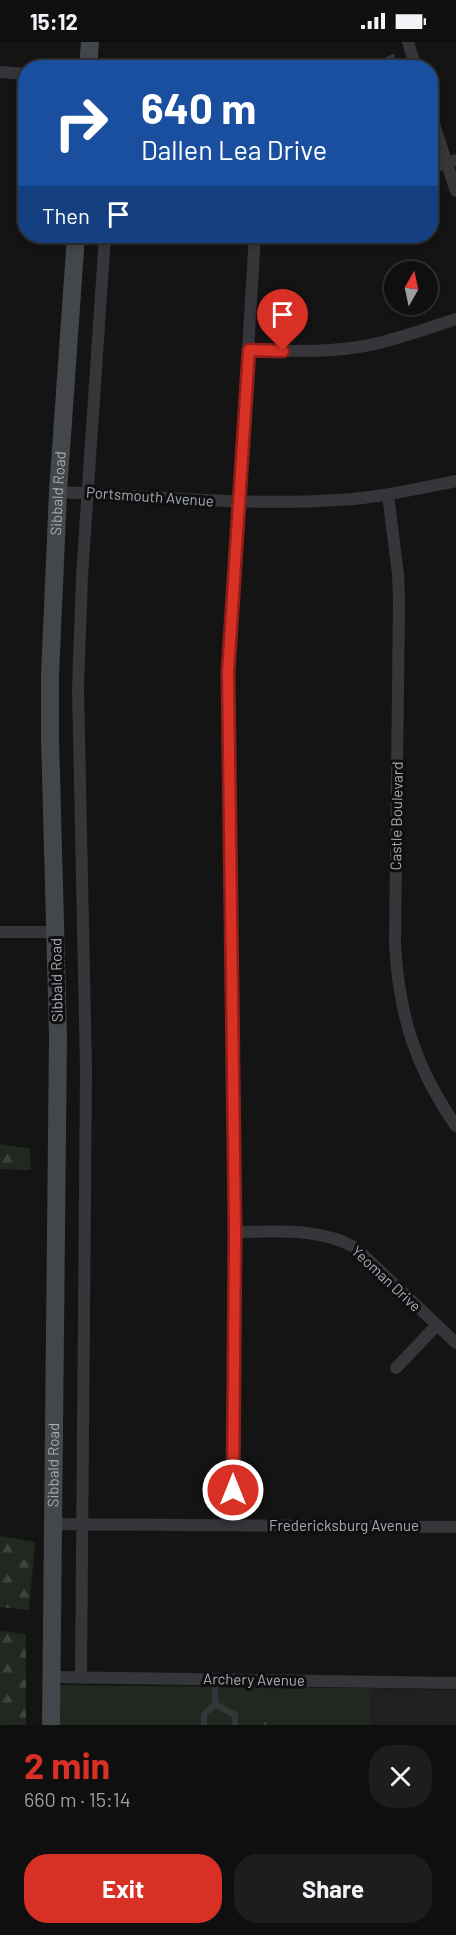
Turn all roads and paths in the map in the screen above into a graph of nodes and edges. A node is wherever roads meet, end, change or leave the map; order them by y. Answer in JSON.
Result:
{"nodes":[{"id":1,"x":90,"y":42,"type":"edge"},
{"id":2,"x":408,"y":42,"type":"edge"},
{"id":3,"x":89,"y":60,"type":"edge"},
{"id":4,"x":414,"y":60,"type":"edge"},
{"id":5,"x":0,"y":72,"type":"edge"},
{"id":6,"x":18,"y":73,"type":"edge"},
{"id":7,"x":438,"y":131,"type":"edge"},
{"id":8,"x":451,"y":161,"type":"edge"},
{"id":9,"x":456,"y":191,"type":"edge"},
{"id":10,"x":76,"y":243,"type":"edge"},
{"id":11,"x":105,"y":243,"type":"edge"},
{"id":12,"x":255,"y":243,"type":"edge"},
{"id":13,"x":456,"y":319,"type":"edge"},
{"id":14,"x":249,"y":350,"type":"junction"},
{"id":15,"x":456,"y":482,"type":"edge"},
{"id":16,"x":58,"y":492,"type":"junction"},
{"id":17,"x":88,"y":493,"type":"junction"},
{"id":18,"x":388,"y":495,"type":"junction"},
{"id":19,"x":238,"y":502,"type":"junction"},
{"id":20,"x":0,"y":932,"type":"edge"},
{"id":21,"x":56,"y":932,"type":"junction"},
{"id":22,"x":456,"y":1126,"type":"edge"},
{"id":23,"x":235,"y":1232,"type":"junction"},
{"id":24,"x":436,"y":1326,"type":"junction"},
{"id":25,"x":456,"y":1343,"type":"edge"},
{"id":26,"x":396,"y":1368,"type":"dead end"},
{"id":27,"x":52,"y":1524,"type":"junction"},
{"id":28,"x":82,"y":1524,"type":"junction"},
{"id":29,"x":233,"y":1526,"type":"junction"},
{"id":30,"x":456,"y":1527,"type":"edge"},
{"id":31,"x":51,"y":1677,"type":"junction"},
{"id":32,"x":81,"y":1678,"type":"junction"},
{"id":33,"x":215,"y":1680,"type":"junction"},
{"id":34,"x":456,"y":1683,"type":"edge"},
{"id":35,"x":215,"y":1704,"type":"junction"},
{"id":36,"x":51,"y":1725,"type":"edge"},
{"id":37,"x":204,"y":1725,"type":"edge"},
{"id":38,"x":235,"y":1725,"type":"edge"}],
"edges":[{"from":1,"to":3,"type":"street"},
{"from":2,"to":4,"type":"street"},
{"from":5,"to":6,"type":"street"},
{"from":7,"to":8,"type":"street"},
{"from":8,"to":9,"type":"street"},
{"from":10,"to":16,"type":"street","name":"Sibbald Road"},
{"from":11,"to":17,"type":"street"},
{"from":12,"to":14,"type":"street"},
{"from":13,"to":14,"type":"street"},
{"from":14,"to":19,"type":"street"},
{"from":15,"to":18,"type":"street","name":"Portsmouth Avenue"},
{"from":16,"to":17,"type":"street","name":"Portsmouth Avenue"},
{"from":16,"to":21,"type":"street","name":"Sibbald Road"},
{"from":17,"to":19,"type":"street","name":"Portsmouth Avenue"},
{"from":17,"to":28,"type":"street"},
{"from":18,"to":19,"type":"street","name":"Portsmouth Avenue"},
{"from":18,"to":22,"type":"street","name":"Castle Boulevard"},
{"from":19,"to":23,"type":"street"},
{"from":20,"to":21,"type":"street"},
{"from":21,"to":27,"type":"street","name":"Sibbald Road"},
{"from":23,"to":24,"type":"street","name":"Yeoman Drive"},
{"from":23,"to":29,"type":"street"},
{"from":24,"to":25,"type":"street","name":"Yeoman Drive"},
{"from":24,"to":26,"type":"street"},
{"from":27,"to":28,"type":"street","name":"Fredericksburg Avenue"},
{"from":27,"to":31,"type":"street","name":"Sibbald Road"},
{"from":28,"to":29,"type":"street","name":"Fredericksburg Avenue"},
{"from":28,"to":32,"type":"street"},
{"from":29,"to":30,"type":"street","name":"Fredericksburg Avenue"},
{"from":31,"to":32,"type":"street","name":"Archery Avenue"},
{"from":31,"to":36,"type":"street","name":"Sibbald Road"},
{"from":32,"to":33,"type":"street","name":"Archery Avenue"},
{"from":33,"to":34,"type":"street","name":"Archery Avenue"},
{"from":33,"to":35,"type":"lane"},
{"from":35,"to":37,"type":"lane"},
{"from":35,"to":38,"type":"lane"}]}
